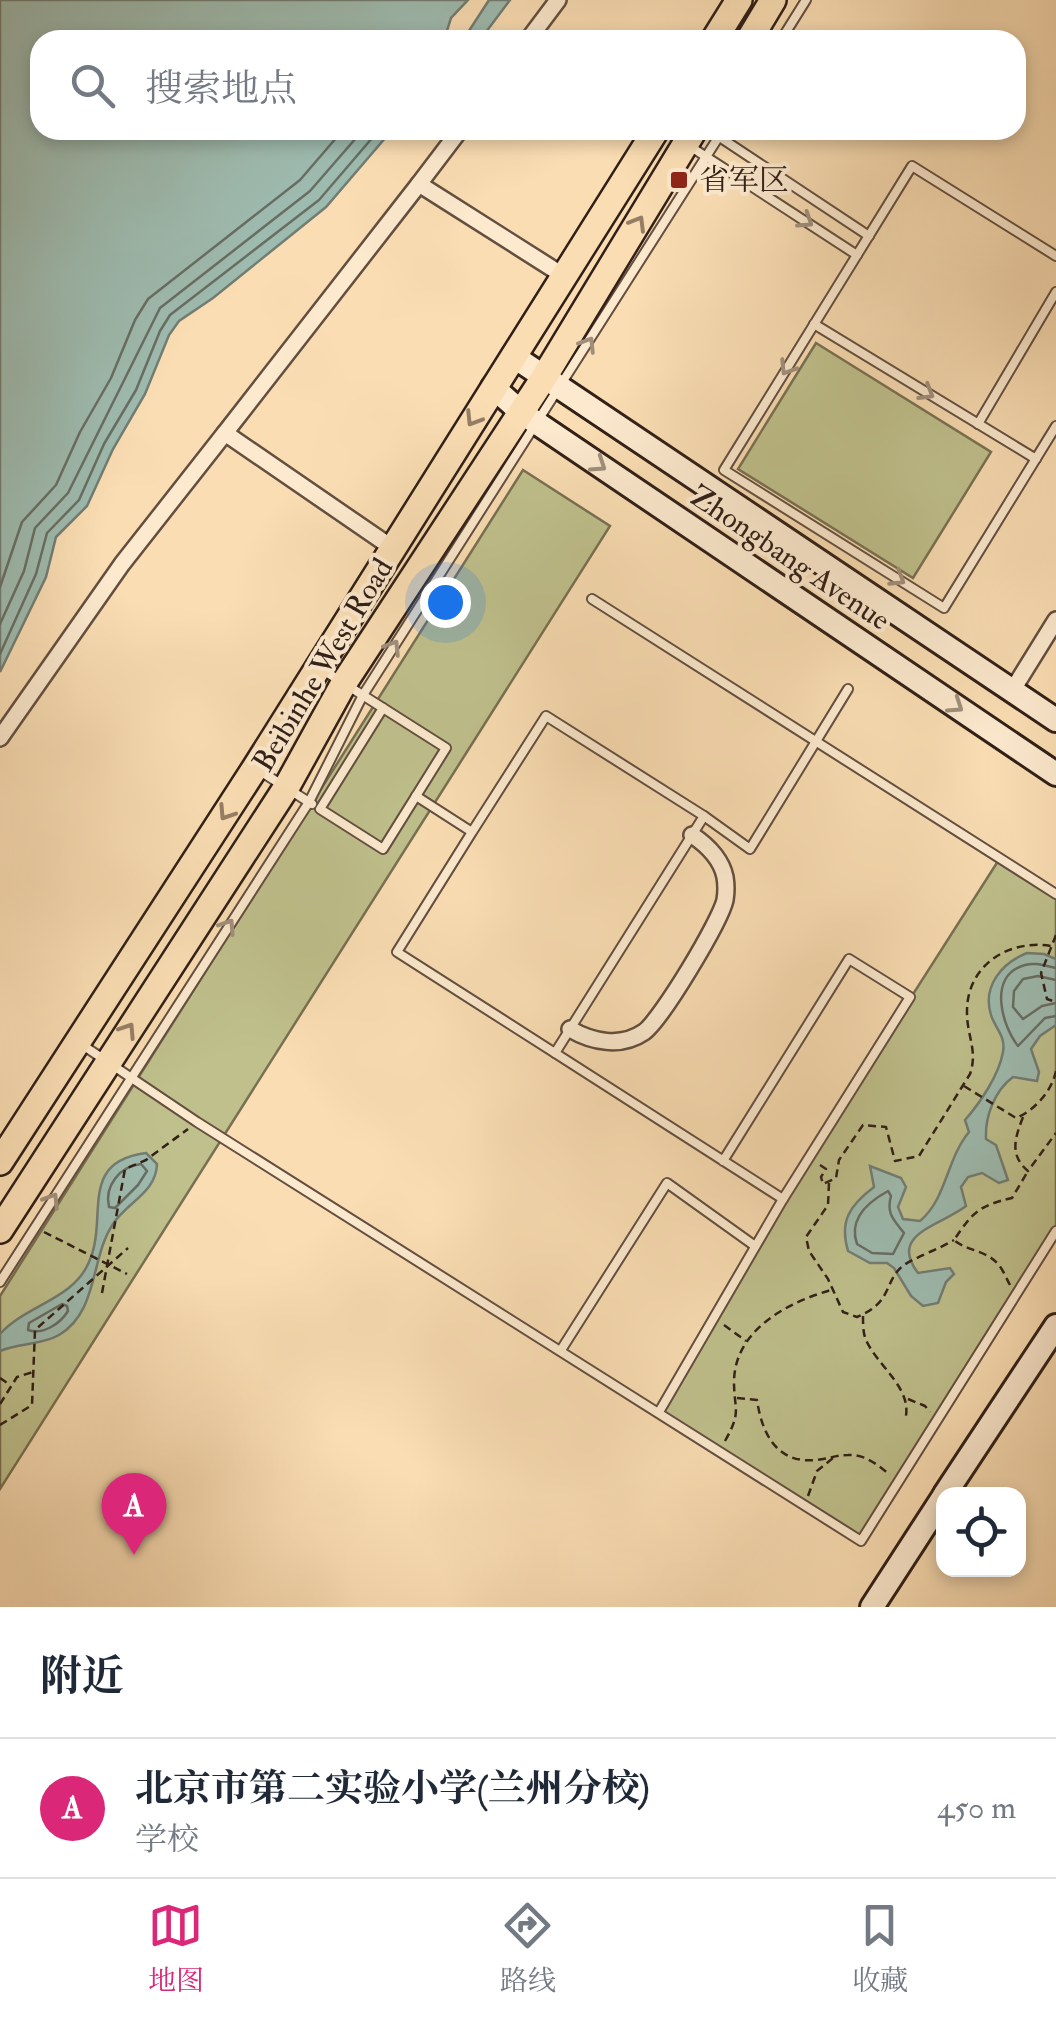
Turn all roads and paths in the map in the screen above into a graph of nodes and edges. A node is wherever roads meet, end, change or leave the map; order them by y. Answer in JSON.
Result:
{"nodes":[{"id":1,"x":558,"y":0,"type":"edge"},
{"id":2,"x":739,"y":0,"type":"edge"},
{"id":3,"x":773,"y":0,"type":"edge"},
{"id":4,"x":806,"y":0,"type":"edge"},
{"id":5,"x":536,"y":30,"type":"edge"},
{"id":6,"x":720,"y":30,"type":"edge"},
{"id":7,"x":755,"y":30,"type":"edge"},
{"id":8,"x":786,"y":30,"type":"edge"},
{"id":9,"x":452,"y":140,"type":"edge"},
{"id":10,"x":650,"y":140,"type":"edge"},
{"id":11,"x":698,"y":140,"type":"edge"},
{"id":12,"x":702,"y":140,"type":"edge"},
{"id":13,"x":702,"y":140,"type":"edge"},
{"id":14,"x":419,"y":184,"type":"junction"},
{"id":15,"x":868,"y":236,"type":"junction"},
{"id":16,"x":857,"y":254,"type":"junction"},
{"id":17,"x":1056,"y":256,"type":"edge"},
{"id":18,"x":564,"y":276,"type":"junction"},
{"id":19,"x":1056,"y":292,"type":"edge"},
{"id":20,"x":814,"y":324,"type":"junction"},
{"id":21,"x":512,"y":356,"type":"junction"},
{"id":22,"x":551,"y":384,"type":"junction"},
{"id":23,"x":493,"y":387,"type":"junction"},
{"id":24,"x":528,"y":417,"type":"junction"},
{"id":25,"x":978,"y":424,"type":"junction"},
{"id":26,"x":1056,"y":426,"type":"edge"},
{"id":27,"x":225,"y":432,"type":"junction"},
{"id":28,"x":1036,"y":459,"type":"junction"},
{"id":29,"x":391,"y":547,"type":"junction"},
{"id":30,"x":592,"y":599,"type":"dead end"},
{"id":31,"x":1056,"y":620,"type":"edge"},
{"id":32,"x":319,"y":667,"type":"junction"},
{"id":33,"x":354,"y":689,"type":"junction"},
{"id":34,"x":848,"y":689,"type":"dead end"},
{"id":35,"x":1012,"y":691,"type":"junction"},
{"id":36,"x":383,"y":708,"type":"junction"},
{"id":37,"x":1056,"y":720,"type":"edge"},
{"id":38,"x":0,"y":738,"type":"edge"},
{"id":39,"x":816,"y":742,"type":"junction"},
{"id":40,"x":255,"y":768,"type":"junction"},
{"id":41,"x":1056,"y":774,"type":"edge"},
{"id":42,"x":286,"y":788,"type":"junction"},
{"id":43,"x":416,"y":796,"type":"junction"},
{"id":44,"x":309,"y":802,"type":"junction"},
{"id":45,"x":320,"y":809,"type":"junction"},
{"id":46,"x":704,"y":816,"type":"junction"},
{"id":47,"x":472,"y":832,"type":"junction"},
{"id":48,"x":692,"y":835,"type":"junction"},
{"id":49,"x":1056,"y":894,"type":"edge"},
{"id":50,"x":1056,"y":935,"type":"edge"},
{"id":51,"x":1051,"y":946,"type":"junction"},
{"id":52,"x":1056,"y":1002,"type":"edge"},
{"id":53,"x":570,"y":1029,"type":"junction"},
{"id":54,"x":77,"y":1042,"type":"junction"},
{"id":55,"x":555,"y":1053,"type":"junction"},
{"id":56,"x":108,"y":1062,"type":"junction"},
{"id":57,"x":1056,"y":1072,"type":"edge"},
{"id":58,"x":130,"y":1076,"type":"junction"},
{"id":59,"x":963,"y":1085,"type":"junction"},
{"id":60,"x":1024,"y":1116,"type":"junction"},
{"id":61,"x":197,"y":1122,"type":"junction"},
{"id":62,"x":1056,"y":1133,"type":"edge"},
{"id":63,"x":2,"y":1154,"type":"edge"},
{"id":64,"x":809,"y":1157,"type":"junction"},
{"id":65,"x":723,"y":1160,"type":"junction"},
{"id":66,"x":1028,"y":1171,"type":"junction"},
{"id":67,"x":829,"y":1182,"type":"junction"},
{"id":68,"x":783,"y":1199,"type":"junction"},
{"id":69,"x":34,"y":1227,"type":"junction"},
{"id":70,"x":0,"y":1230,"type":"edge"},
{"id":71,"x":1056,"y":1231,"type":"edge"},
{"id":72,"x":954,"y":1240,"type":"junction"},
{"id":73,"x":756,"y":1246,"type":"junction"},
{"id":74,"x":128,"y":1248,"type":"dead end"},
{"id":75,"x":106,"y":1263,"type":"junction"},
{"id":76,"x":128,"y":1274,"type":"dead end"},
{"id":77,"x":0,"y":1282,"type":"edge"},
{"id":78,"x":833,"y":1290,"type":"junction"},
{"id":79,"x":102,"y":1292,"type":"dead end"},
{"id":80,"x":1016,"y":1295,"type":"junction"},
{"id":81,"x":863,"y":1314,"type":"junction"},
{"id":82,"x":714,"y":1318,"type":"junction"},
{"id":83,"x":1056,"y":1326,"type":"edge"},
{"id":84,"x":747,"y":1342,"type":"junction"},
{"id":85,"x":561,"y":1350,"type":"junction"},
{"id":86,"x":34,"y":1372,"type":"junction"},
{"id":87,"x":0,"y":1378,"type":"edge"},
{"id":88,"x":11,"y":1386,"type":"junction"},
{"id":89,"x":736,"y":1398,"type":"junction"},
{"id":90,"x":906,"y":1398,"type":"junction"},
{"id":91,"x":0,"y":1404,"type":"edge"},
{"id":92,"x":659,"y":1412,"type":"junction"},
{"id":93,"x":906,"y":1420,"type":"dead end"},
{"id":94,"x":937,"y":1420,"type":"junction"},
{"id":95,"x":0,"y":1425,"type":"edge"},
{"id":96,"x":720,"y":1451,"type":"junction"},
{"id":97,"x":834,"y":1457,"type":"junction"},
{"id":98,"x":898,"y":1482,"type":"junction"},
{"id":99,"x":949,"y":1487,"type":"edge"},
{"id":100,"x":806,"y":1506,"type":"junction"},
{"id":101,"x":936,"y":1507,"type":"edge"},
{"id":102,"x":872,"y":1607,"type":"edge"}],
"edges":[{"from":1,"to":5,"type":"street"},
{"from":2,"to":6,"type":"main road"},
{"from":3,"to":7,"type":"main road"},
{"from":4,"to":8,"type":"lane"},
{"from":9,"to":14,"type":"street"},
{"from":10,"to":18,"type":"main road","name":"Beibinhe West Road"},
{"from":22,"to":11,"type":"main road","name":"Beibinhe West Road","one_way":true},
{"from":12,"to":15,"type":"lane"},
{"from":13,"to":16,"type":"lane","one_way":true},
{"from":14,"to":18,"type":"street"},
{"from":14,"to":27,"type":"street"},
{"from":15,"to":16,"type":"lane"},
{"from":15,"to":17,"type":"lane"},
{"from":16,"to":20,"type":"lane"},
{"from":18,"to":21,"type":"main road","name":"Beibinhe West Road"},
{"from":19,"to":25,"type":"lane"},
{"from":20,"to":25,"type":"lane","one_way":true},
{"from":20,"to":28,"type":"lane","one_way":true},
{"from":21,"to":22,"type":"main road","name":"Zhongbang Avenue"},
{"from":21,"to":23,"type":"main road","name":"Beibinhe West Road"},
{"from":22,"to":24,"type":"main road","name":"Beibinhe West Road"},
{"from":22,"to":35,"type":"main road","name":"Zhongbang Avenue"},
{"from":23,"to":24,"type":"main road","name":"Zhongbang Avenue"},
{"from":23,"to":29,"type":"main road","name":"Beibinhe West Road","one_way":true},
{"from":33,"to":24,"type":"main road","name":"Beibinhe West Road","one_way":true},
{"from":24,"to":41,"type":"main road","name":"Zhongbang Avenue","one_way":true},
{"from":25,"to":28,"type":"lane"},
{"from":26,"to":28,"type":"lane"},
{"from":27,"to":29,"type":"street"},
{"from":27,"to":38,"type":"street"},
{"from":29,"to":32,"type":"main road","name":"Beibinhe West Road"},
{"from":30,"to":39,"type":"lane"},
{"from":31,"to":35,"type":"street"},
{"from":32,"to":33,"type":"lane"},
{"from":32,"to":40,"type":"main road","name":"Beibinhe West Road"},
{"from":33,"to":36,"type":"lane"},
{"from":33,"to":42,"type":"main road","name":"Beibinhe West Road"},
{"from":33,"to":44,"type":"lane"},
{"from":34,"to":39,"type":"lane"},
{"from":35,"to":37,"type":"main road","name":"Zhongbang Avenue"},
{"from":36,"to":43,"type":"lane"},
{"from":36,"to":45,"type":"lane"},
{"from":39,"to":46,"type":"lane"},
{"from":39,"to":49,"type":"lane"},
{"from":40,"to":42,"type":"lane"},
{"from":40,"to":54,"type":"main road","name":"Beibinhe West Road","one_way":true},
{"from":42,"to":44,"type":"lane"},
{"from":56,"to":42,"type":"main road","name":"Beibinhe West Road","one_way":true},
{"from":43,"to":45,"type":"lane"},
{"from":43,"to":47,"type":"lane"},
{"from":44,"to":45,"type":"lane"},
{"from":58,"to":44,"type":"lane","one_way":true},
{"from":46,"to":47,"type":"lane"},
{"from":46,"to":48,"type":"lane"},
{"from":47,"to":55,"type":"lane"},
{"from":48,"to":53,"type":"lane"},
{"from":48,"to":53,"type":"street"},
{"from":50,"to":51,"type":"path"},
{"from":51,"to":52,"type":"path"},
{"from":51,"to":59,"type":"path"},
{"from":53,"to":55,"type":"lane"},
{"from":54,"to":56,"type":"lane"},
{"from":54,"to":63,"type":"main road","name":"Beibinhe West Road"},
{"from":55,"to":65,"type":"lane"},
{"from":56,"to":58,"type":"lane"},
{"from":56,"to":70,"type":"main road","name":"Beibinhe West Road"},
{"from":57,"to":60,"type":"path"},
{"from":58,"to":61,"type":"lane"},
{"from":69,"to":58,"type":"lane","one_way":true},
{"from":59,"to":60,"type":"path"},
{"from":59,"to":67,"type":"path"},
{"from":60,"to":66,"type":"path"},
{"from":61,"to":75,"type":"path"},
{"from":61,"to":85,"type":"lane"},
{"from":62,"to":66,"type":"path"},
{"from":64,"to":65,"type":"lane"},
{"from":64,"to":67,"type":"path"},
{"from":64,"to":68,"type":"lane"},
{"from":65,"to":68,"type":"lane"},
{"from":66,"to":72,"type":"path"},
{"from":67,"to":78,"type":"path"},
{"from":68,"to":73,"type":"lane"},
{"from":69,"to":75,"type":"path"},
{"from":69,"to":77,"type":"lane"},
{"from":71,"to":80,"type":"lane"},
{"from":72,"to":80,"type":"path"},
{"from":72,"to":81,"type":"path"},
{"from":73,"to":82,"type":"lane"},
{"from":73,"to":85,"type":"lane"},
{"from":74,"to":75,"type":"path"},
{"from":75,"to":76,"type":"path"},
{"from":75,"to":79,"type":"path"},
{"from":75,"to":86,"type":"path"},
{"from":78,"to":81,"type":"path"},
{"from":78,"to":84,"type":"path"},
{"from":80,"to":94,"type":"lane"},
{"from":81,"to":90,"type":"path"},
{"from":82,"to":84,"type":"path"},
{"from":82,"to":92,"type":"lane"},
{"from":83,"to":99,"type":"main road"},
{"from":84,"to":89,"type":"path"},
{"from":85,"to":92,"type":"lane"},
{"from":86,"to":88,"type":"path"},
{"from":86,"to":95,"type":"path"},
{"from":87,"to":88,"type":"path"},
{"from":88,"to":91,"type":"path"},
{"from":89,"to":96,"type":"path"},
{"from":89,"to":97,"type":"path"},
{"from":90,"to":93,"type":"path"},
{"from":90,"to":94,"type":"path"},
{"from":92,"to":96,"type":"lane"},
{"from":94,"to":98,"type":"lane"},
{"from":96,"to":100,"type":"lane"},
{"from":97,"to":98,"type":"path"},
{"from":97,"to":100,"type":"path"},
{"from":98,"to":100,"type":"lane"},
{"from":101,"to":102,"type":"main road"}]}
